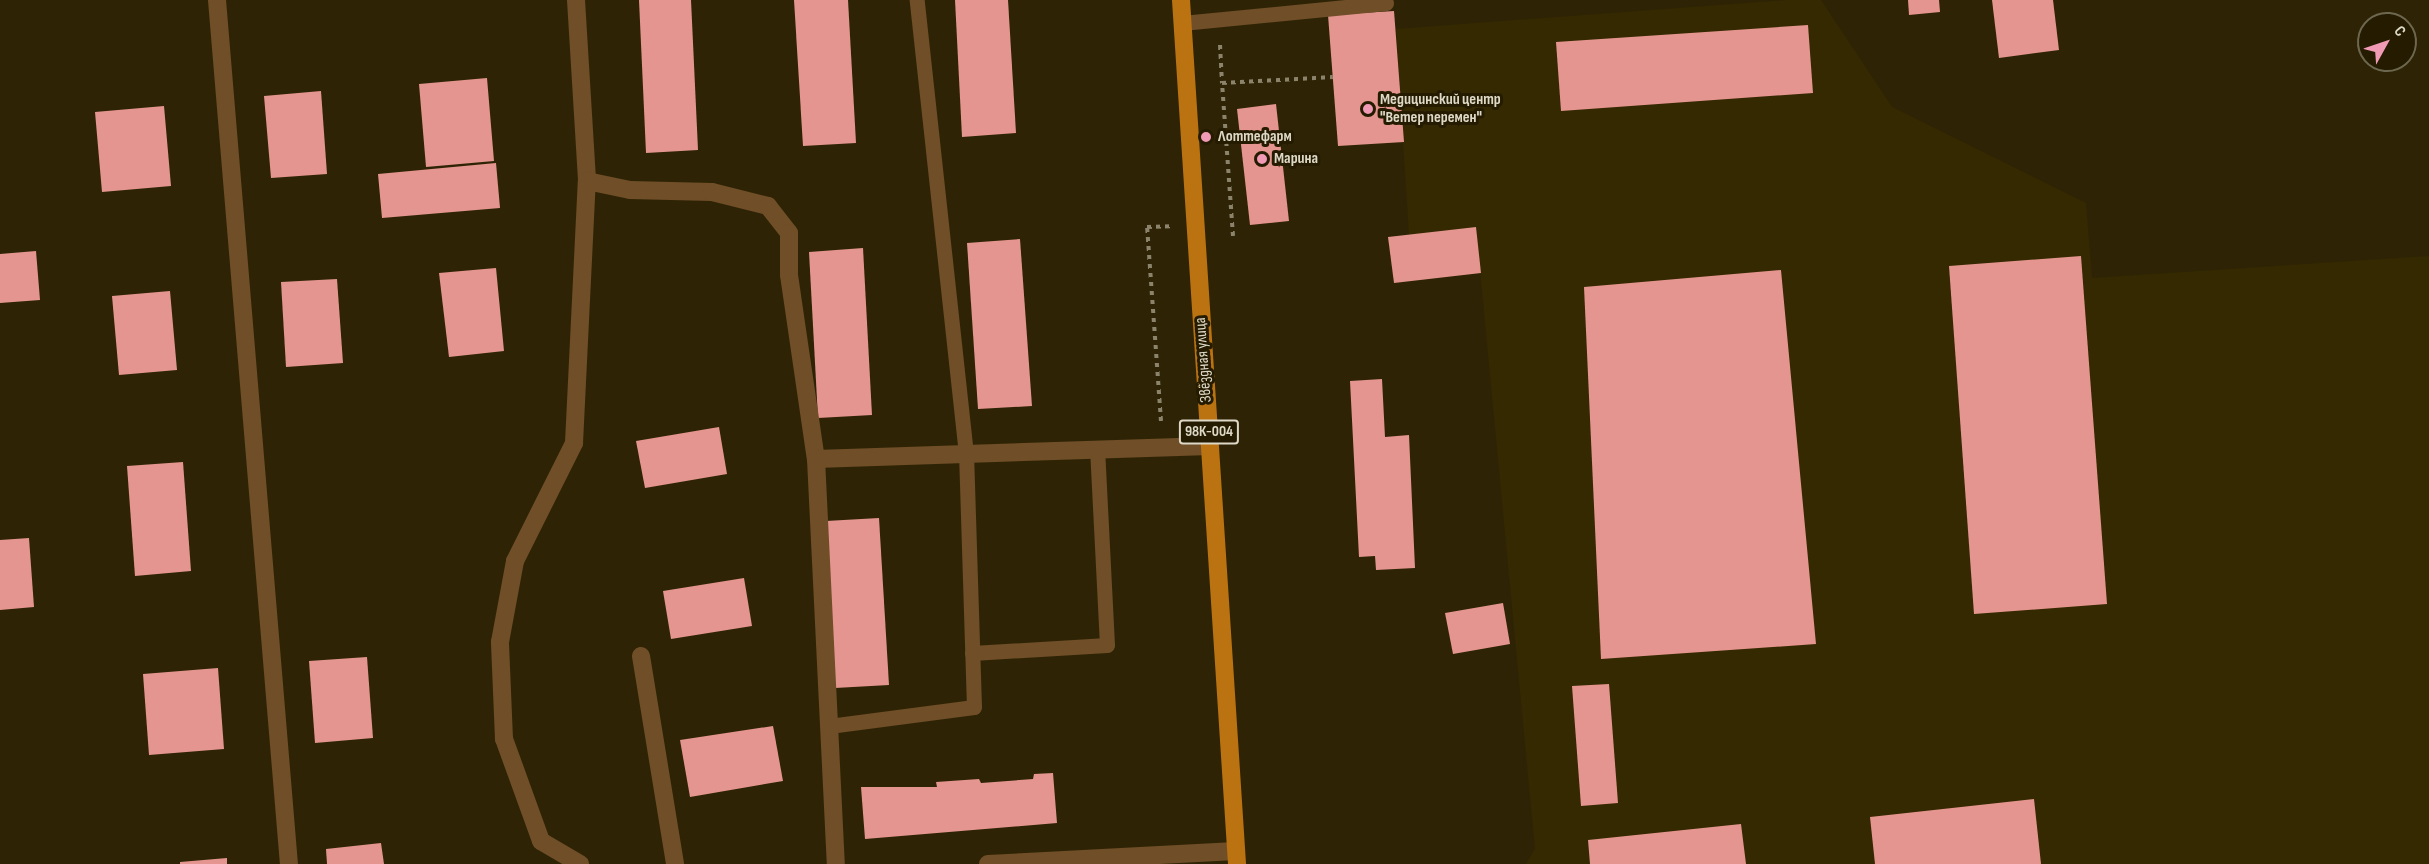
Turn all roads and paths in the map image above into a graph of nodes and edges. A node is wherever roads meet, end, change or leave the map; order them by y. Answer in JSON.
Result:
{"nodes":[{"id":1,"x":217,"y":0,"type":"edge"},
{"id":2,"x":576,"y":0,"type":"edge"},
{"id":3,"x":917,"y":0,"type":"edge"},
{"id":4,"x":1181,"y":0,"type":"edge"},
{"id":5,"x":1386,"y":3,"type":"dead end"},
{"id":6,"x":1182,"y":23,"type":"junction"},
{"id":7,"x":1333,"y":76,"type":"dead end"},
{"id":8,"x":587,"y":181,"type":"junction"},
{"id":9,"x":1231,"y":221,"type":"junction"},
{"id":10,"x":1195,"y":224,"type":"junction"},
{"id":11,"x":1233,"y":236,"type":"dead end"},
{"id":12,"x":1210,"y":446,"type":"junction"},
{"id":13,"x":1163,"y":448,"type":"junction"},
{"id":14,"x":1097,"y":450,"type":"junction"},
{"id":15,"x":966,"y":454,"type":"junction"},
{"id":16,"x":816,"y":459,"type":"junction"},
{"id":17,"x":972,"y":653,"type":"junction"},
{"id":18,"x":641,"y":656,"type":"dead end"},
{"id":19,"x":829,"y":726,"type":"junction"},
{"id":20,"x":1236,"y":857,"type":"edge"},
{"id":21,"x":289,"y":864,"type":"edge"},
{"id":22,"x":580,"y":864,"type":"edge"},
{"id":23,"x":675,"y":864,"type":"edge"},
{"id":24,"x":836,"y":864,"type":"edge"},
{"id":25,"x":988,"y":864,"type":"edge"}],
"edges":[{"from":1,"to":21,"type":"street"},
{"from":2,"to":8,"type":"street"},
{"from":3,"to":15,"type":"lane"},
{"from":4,"to":6,"type":"main road","name":"Звёздная улица","number":"98К-004"},
{"from":5,"to":6,"type":"lane"},
{"from":6,"to":10,"type":"main road","name":"Звёздная улица","number":"98К-004"},
{"from":7,"to":9,"type":"path"},
{"from":8,"to":16,"type":"street"},
{"from":8,"to":22,"type":"street"},
{"from":9,"to":10,"type":"path"},
{"from":9,"to":11,"type":"path"},
{"from":10,"to":12,"type":"main road","name":"Звёздная улица","number":"98К-004"},
{"from":10,"to":13,"type":"path"},
{"from":12,"to":13,"type":"street"},
{"from":12,"to":20,"type":"main road","name":"Звёздная улица","number":"98К-004"},
{"from":13,"to":14,"type":"street"},
{"from":14,"to":15,"type":"street"},
{"from":14,"to":17,"type":"lane"},
{"from":15,"to":16,"type":"street"},
{"from":15,"to":17,"type":"lane"},
{"from":16,"to":19,"type":"street"},
{"from":17,"to":19,"type":"lane"},
{"from":18,"to":23,"type":"street"},
{"from":19,"to":24,"type":"street"},
{"from":20,"to":25,"type":"street"}]}
